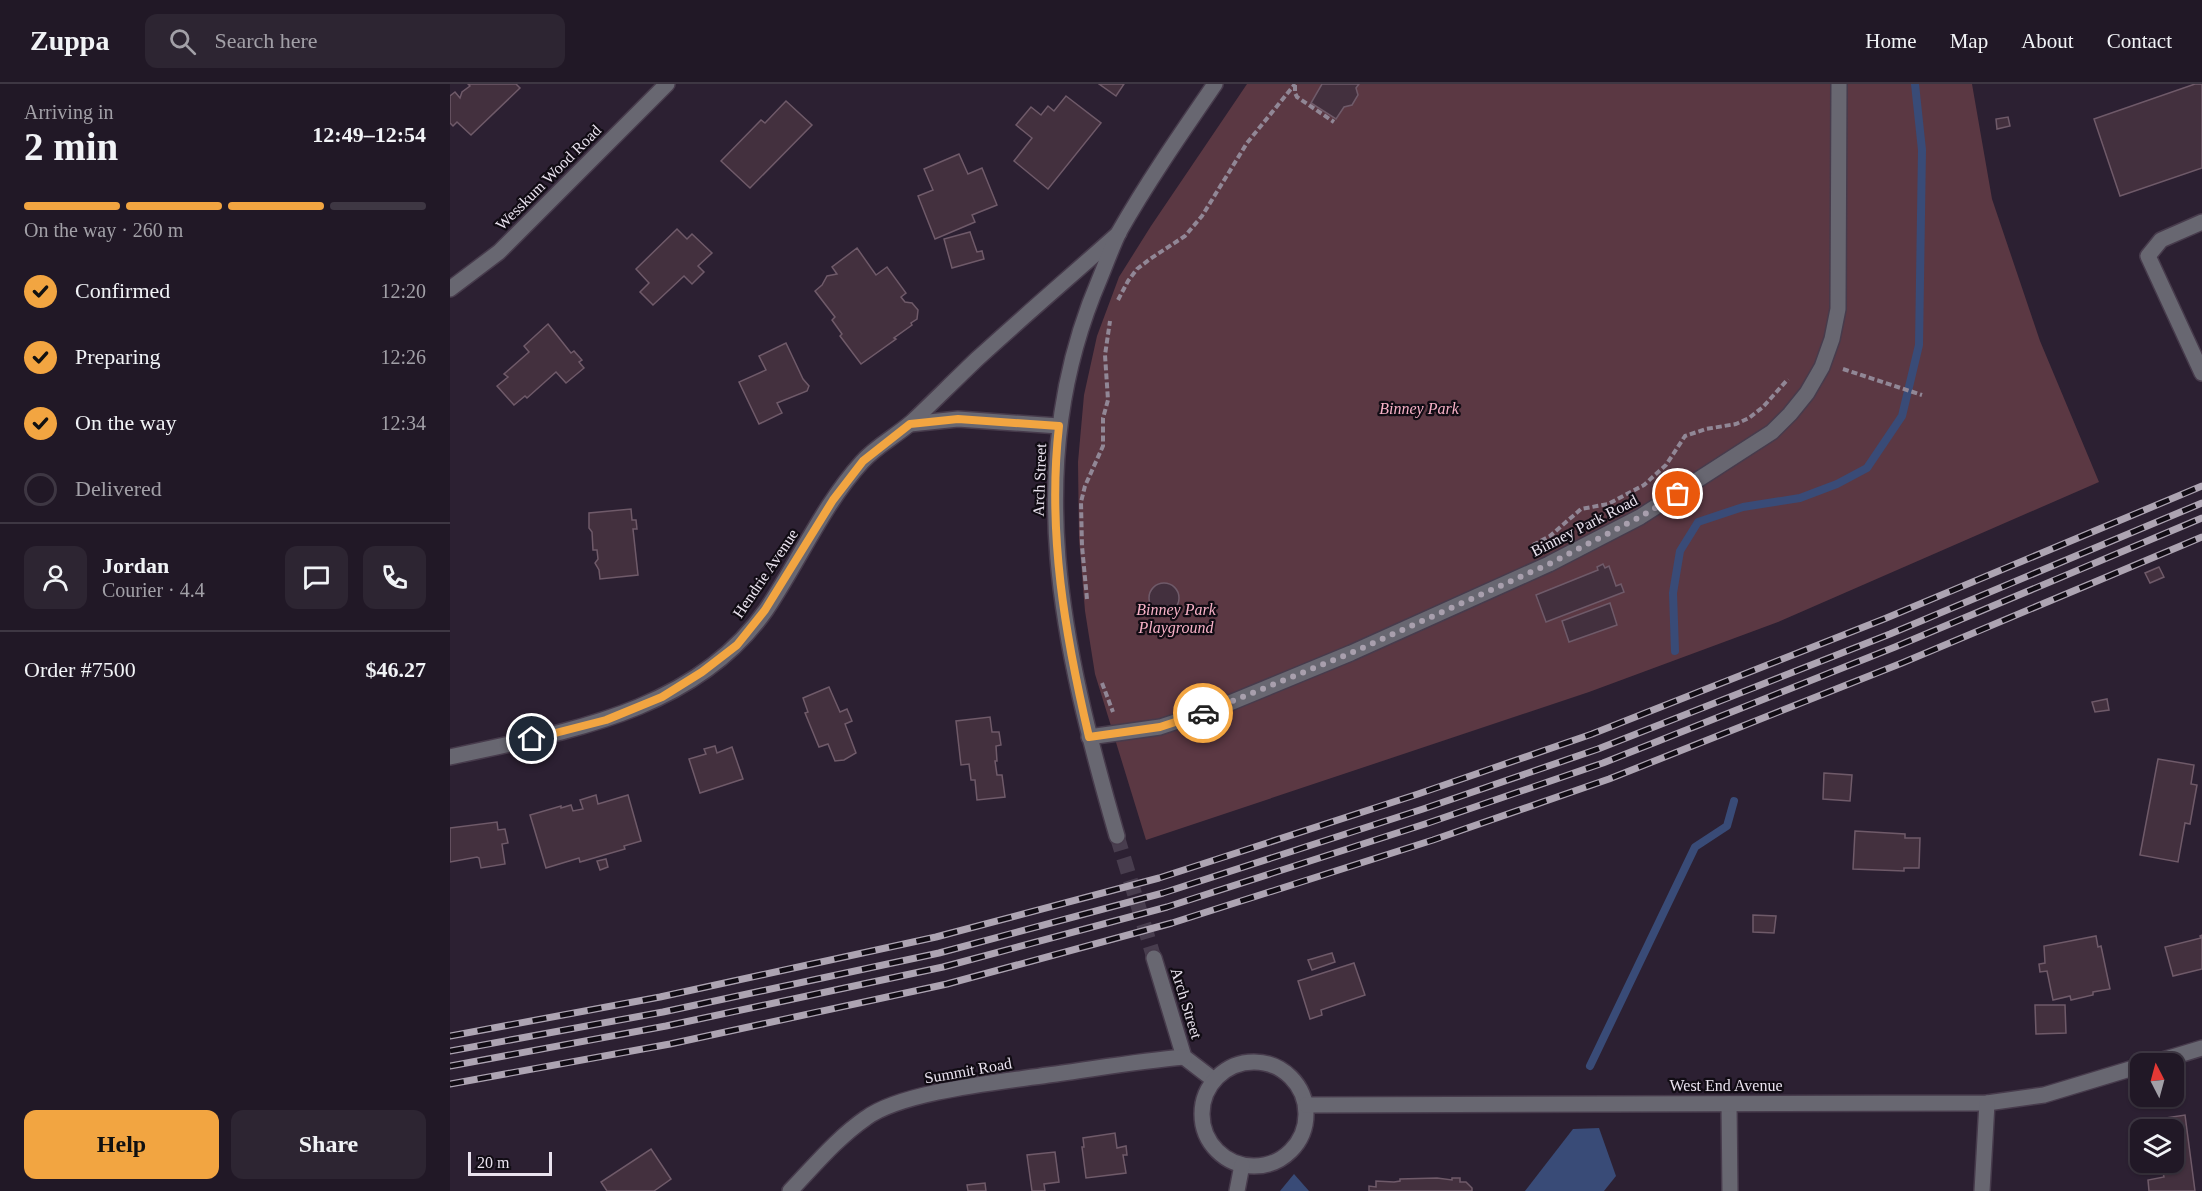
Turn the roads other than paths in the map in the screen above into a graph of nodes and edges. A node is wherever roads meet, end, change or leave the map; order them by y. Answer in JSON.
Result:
{"nodes":[{"id":1,"x":667,"y":84,"type":"edge"},
{"id":2,"x":1215,"y":84,"type":"edge"},
{"id":3,"x":1839,"y":84,"type":"edge"},
{"id":4,"x":2202,"y":222,"type":"edge"},
{"id":5,"x":1119,"y":233,"type":"junction"},
{"id":6,"x":450,"y":289,"type":"edge"},
{"id":7,"x":2202,"y":373,"type":"edge"},
{"id":8,"x":910,"y":424,"type":"junction"},
{"id":9,"x":1059,"y":426,"type":"junction"},
{"id":10,"x":1089,"y":737,"type":"junction"},
{"id":11,"x":450,"y":757,"type":"edge"},
{"id":12,"x":1117,"y":836,"type":"tunnel mouth"},
{"id":13,"x":1154,"y":958,"type":"tunnel mouth"},
{"id":14,"x":2202,"y":1048,"type":"edge"},
{"id":15,"x":2184,"y":1053,"type":"edge"},
{"id":16,"x":1184,"y":1058,"type":"junction"},
{"id":17,"x":2130,"y":1069,"type":"edge"},
{"id":18,"x":1214,"y":1080,"type":"junction"},
{"id":19,"x":1987,"y":1103,"type":"junction"},
{"id":20,"x":1729,"y":1104,"type":"junction"},
{"id":21,"x":1306,"y":1105,"type":"junction"},
{"id":22,"x":1242,"y":1165,"type":"junction"},
{"id":23,"x":790,"y":1191,"type":"edge"},
{"id":24,"x":1237,"y":1191,"type":"edge"},
{"id":25,"x":1730,"y":1191,"type":"edge"},
{"id":26,"x":1982,"y":1191,"type":"edge"}],
"edges":[{"from":1,"to":6,"type":"street","name":"Wesskum Wood Road"},
{"from":2,"to":5,"type":"street","name":"Arch Street"},
{"from":3,"to":10,"type":"street","name":"Binney Park Road"},
{"from":4,"to":7,"type":"street"},
{"from":5,"to":8,"type":"street","name":"Hendrie Avenue"},
{"from":5,"to":9,"type":"street","name":"Arch Street"},
{"from":8,"to":9,"type":"street"},
{"from":8,"to":11,"type":"street","name":"Hendrie Avenue"},
{"from":9,"to":10,"type":"street","name":"Arch Street"},
{"from":10,"to":12,"type":"street","name":"Arch Street"},
{"from":13,"to":16,"type":"street","name":"Arch Street"},
{"from":14,"to":15,"type":"street"},
{"from":16,"to":18,"type":"street","name":"Arch Street"},
{"from":16,"to":23,"type":"street","name":"Summit Road"},
{"from":17,"to":19,"type":"street","name":"West End Avenue"},
{"from":18,"to":21,"type":"street"},
{"from":18,"to":22,"type":"street"},
{"from":19,"to":20,"type":"street","name":"West End Avenue"},
{"from":19,"to":26,"type":"street"},
{"from":20,"to":21,"type":"street","name":"West End Avenue"},
{"from":20,"to":25,"type":"street"},
{"from":21,"to":22,"type":"street"},
{"from":22,"to":24,"type":"street"}]}
